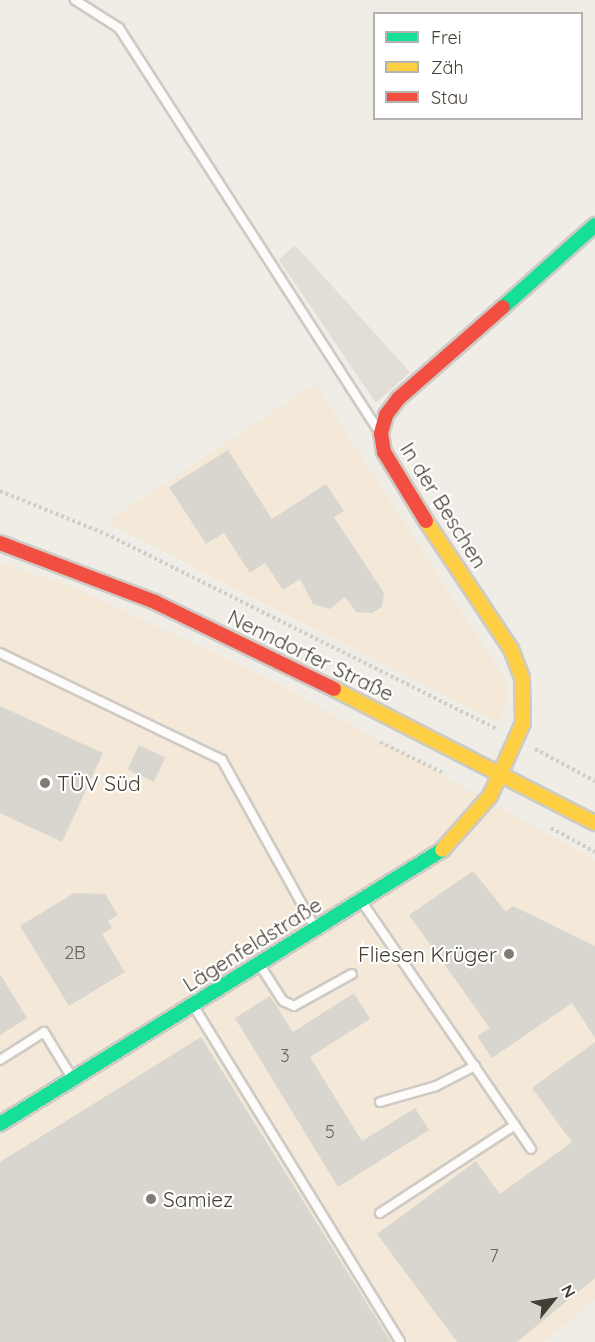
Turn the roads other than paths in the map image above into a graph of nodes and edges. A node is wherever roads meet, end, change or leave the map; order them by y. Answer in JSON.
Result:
{"nodes":[{"id":1,"x":75,"y":0,"type":"edge"},
{"id":2,"x":595,"y":225,"type":"edge"},
{"id":3,"x":381,"y":433,"type":"junction"},
{"id":4,"x":0,"y":543,"type":"edge"},
{"id":5,"x":0,"y":653,"type":"edge"},
{"id":6,"x":501,"y":773,"type":"junction"},
{"id":7,"x":595,"y":823,"type":"edge"},
{"id":8,"x":361,"y":901,"type":"junction"},
{"id":9,"x":315,"y":928,"type":"junction"},
{"id":10,"x":259,"y":964,"type":"junction"},
{"id":11,"x":352,"y":974,"type":"dead end"},
{"id":12,"x":193,"y":1005,"type":"junction"},
{"id":13,"x":0,"y":1059,"type":"edge"},
{"id":14,"x":475,"y":1066,"type":"junction"},
{"id":15,"x":73,"y":1079,"type":"junction"},
{"id":16,"x":380,"y":1102,"type":"dead end"},
{"id":17,"x":0,"y":1124,"type":"edge"},
{"id":18,"x":515,"y":1125,"type":"junction"},
{"id":19,"x":531,"y":1149,"type":"dead end"},
{"id":20,"x":380,"y":1213,"type":"dead end"},
{"id":21,"x":400,"y":1342,"type":"edge"}],
"edges":[{"from":1,"to":3,"type":"lane"},
{"from":2,"to":3,"type":"street","name":"In der Beschen"},
{"from":3,"to":6,"type":"street","name":"In der Beschen"},
{"from":4,"to":6,"type":"street","name":"Nenndorfer Straße"},
{"from":5,"to":9,"type":"lane"},
{"from":6,"to":7,"type":"street","name":"Nenndorfer Straße"},
{"from":6,"to":8,"type":"street","name":"Lägenfeldstraße"},
{"from":8,"to":9,"type":"street","name":"Lägenfeldstraße"},
{"from":8,"to":14,"type":"lane"},
{"from":9,"to":10,"type":"street","name":"Lägenfeldstraße"},
{"from":10,"to":11,"type":"lane"},
{"from":10,"to":12,"type":"street","name":"Lägenfeldstraße"},
{"from":12,"to":15,"type":"street","name":"Lägenfeldstraße"},
{"from":12,"to":21,"type":"lane"},
{"from":13,"to":15,"type":"lane"},
{"from":14,"to":16,"type":"lane"},
{"from":14,"to":18,"type":"lane"},
{"from":15,"to":17,"type":"street","name":"Lägenfeldstraße"},
{"from":18,"to":19,"type":"lane"},
{"from":18,"to":20,"type":"lane"}]}
